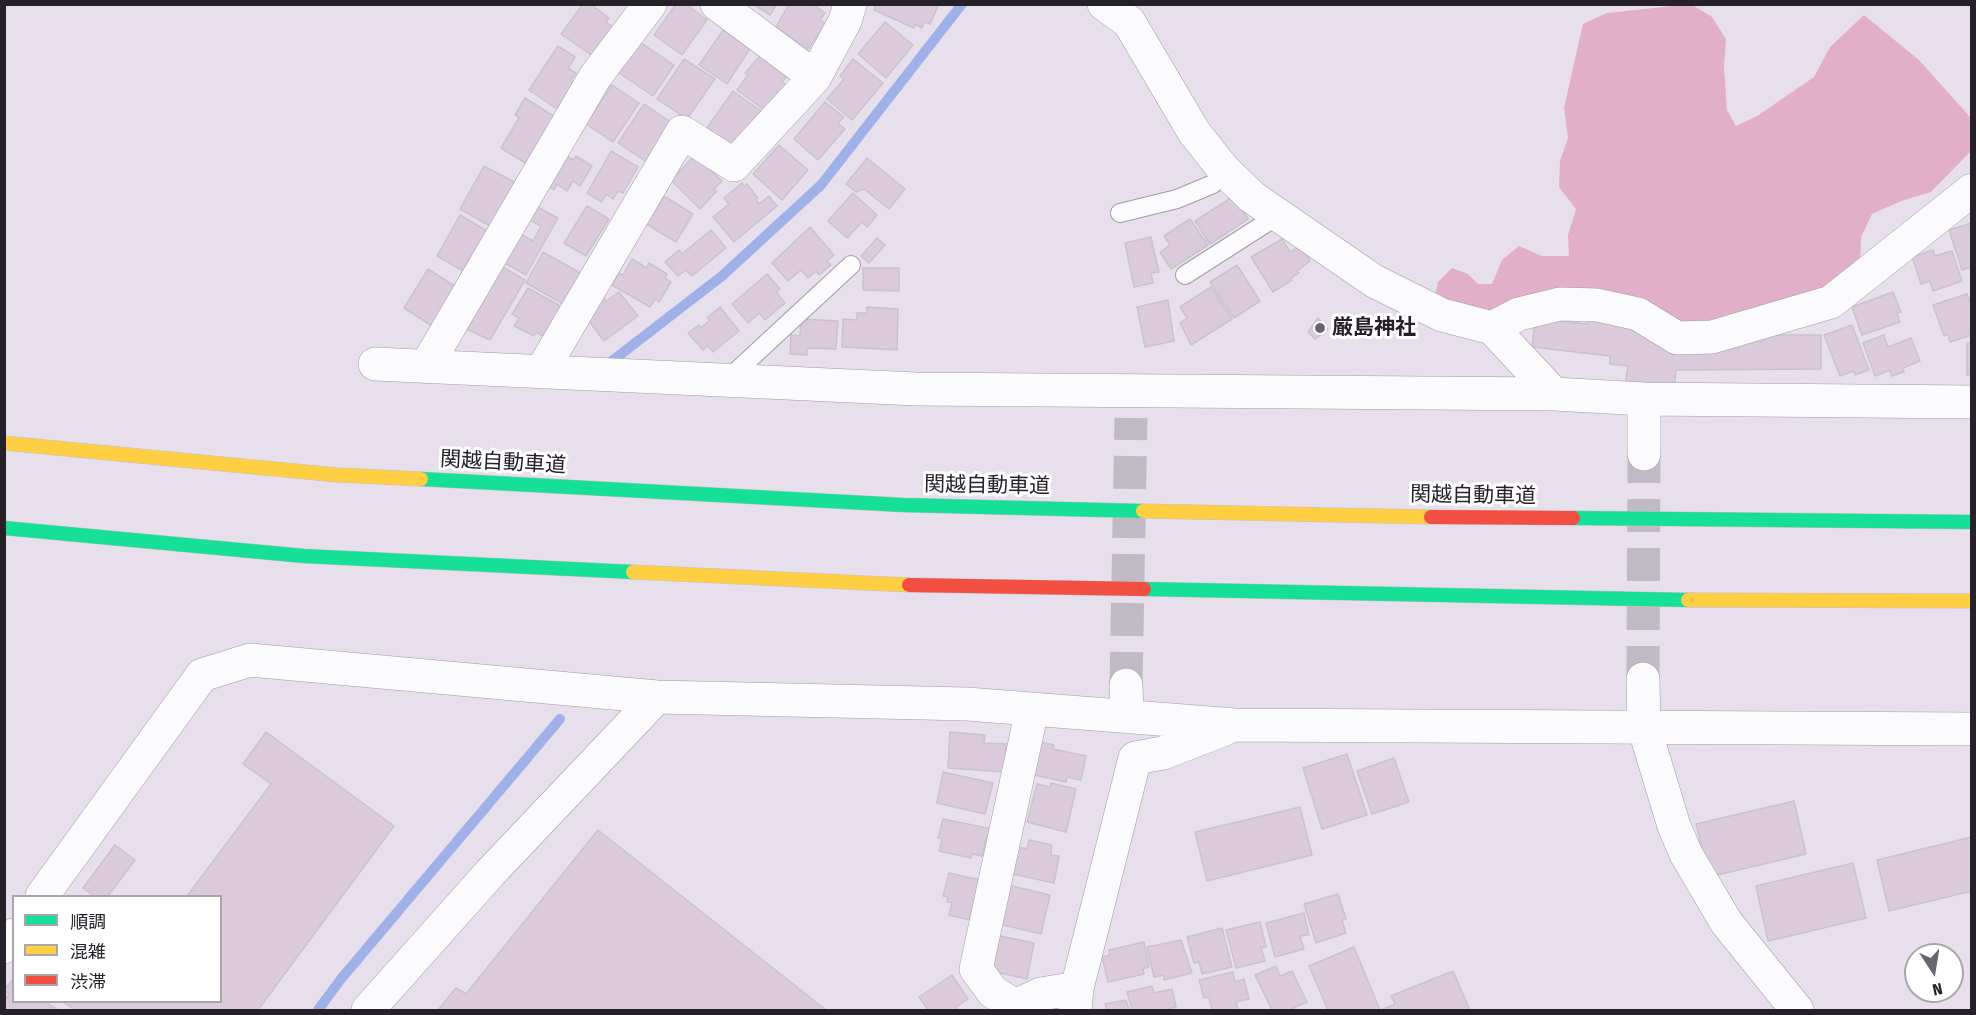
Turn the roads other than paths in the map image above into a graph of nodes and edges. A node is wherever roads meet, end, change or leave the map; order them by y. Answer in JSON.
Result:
{"nodes":[{"id":1,"x":650,"y":4,"type":"edge"},
{"id":2,"x":717,"y":4,"type":"edge"},
{"id":3,"x":850,"y":4,"type":"edge"},
{"id":4,"x":1104,"y":4,"type":"edge"},
{"id":5,"x":814,"y":77,"type":"junction"},
{"id":6,"x":1224,"y":170,"type":"junction"},
{"id":7,"x":1971,"y":190,"type":"edge"},
{"id":8,"x":1120,"y":213,"type":"dead end"},
{"id":9,"x":1277,"y":216,"type":"junction"},
{"id":10,"x":850,"y":266,"type":"dead end"},
{"id":11,"x":1185,"y":275,"type":"dead end"},
{"id":12,"x":1492,"y":328,"type":"junction"},
{"id":13,"x":375,"y":364,"type":"dead end"},
{"id":14,"x":427,"y":365,"type":"junction"},
{"id":15,"x":541,"y":372,"type":"junction"},
{"id":16,"x":728,"y":379,"type":"junction"},
{"id":17,"x":1554,"y":394,"type":"junction"},
{"id":18,"x":1644,"y":399,"type":"junction"},
{"id":19,"x":1971,"y":402,"type":"edge"},
{"id":20,"x":4,"y":443,"type":"edge"},
{"id":21,"x":1644,"y":454,"type":"tunnel mouth"},
{"id":22,"x":1971,"y":522,"type":"edge"},
{"id":23,"x":4,"y":528,"type":"edge"},
{"id":24,"x":1971,"y":601,"type":"edge"},
{"id":25,"x":1643,"y":679,"type":"tunnel mouth"},
{"id":26,"x":657,"y":697,"type":"junction"},
{"id":27,"x":1032,"y":710,"type":"junction"},
{"id":28,"x":1235,"y":725,"type":"junction"},
{"id":29,"x":1644,"y":727,"type":"junction"},
{"id":30,"x":1971,"y":729,"type":"edge"},
{"id":31,"x":43,"y":895,"type":"edge"},
{"id":32,"x":1076,"y":999,"type":"edge"},
{"id":33,"x":1013,"y":1008,"type":"edge"},
{"id":34,"x":368,"y":1011,"type":"edge"},
{"id":35,"x":1797,"y":1011,"type":"edge"}],
"edges":[{"from":1,"to":14,"type":"street"},
{"from":2,"to":5,"type":"street"},
{"from":3,"to":5,"type":"street"},
{"from":4,"to":6,"type":"street"},
{"from":5,"to":15,"type":"street"},
{"from":6,"to":8,"type":"lane"},
{"from":6,"to":9,"type":"street"},
{"from":7,"to":12,"type":"street"},
{"from":9,"to":11,"type":"lane"},
{"from":9,"to":12,"type":"street"},
{"from":10,"to":16,"type":"lane"},
{"from":12,"to":17,"type":"street"},
{"from":13,"to":14,"type":"street"},
{"from":14,"to":15,"type":"street"},
{"from":15,"to":16,"type":"street"},
{"from":16,"to":17,"type":"street"},
{"from":17,"to":18,"type":"street"},
{"from":18,"to":19,"type":"street"},
{"from":18,"to":21,"type":"street"},
{"from":20,"to":22,"type":"highway","name":"関越自動車道"},
{"from":23,"to":24,"type":"highway"},
{"from":25,"to":29,"type":"street"},
{"from":26,"to":27,"type":"street"},
{"from":26,"to":31,"type":"street"},
{"from":26,"to":34,"type":"street"},
{"from":27,"to":28,"type":"street"},
{"from":27,"to":33,"type":"street"},
{"from":28,"to":29,"type":"street"},
{"from":28,"to":32,"type":"street"},
{"from":29,"to":30,"type":"street"},
{"from":29,"to":35,"type":"street"},
{"from":32,"to":33,"type":"street"}]}
